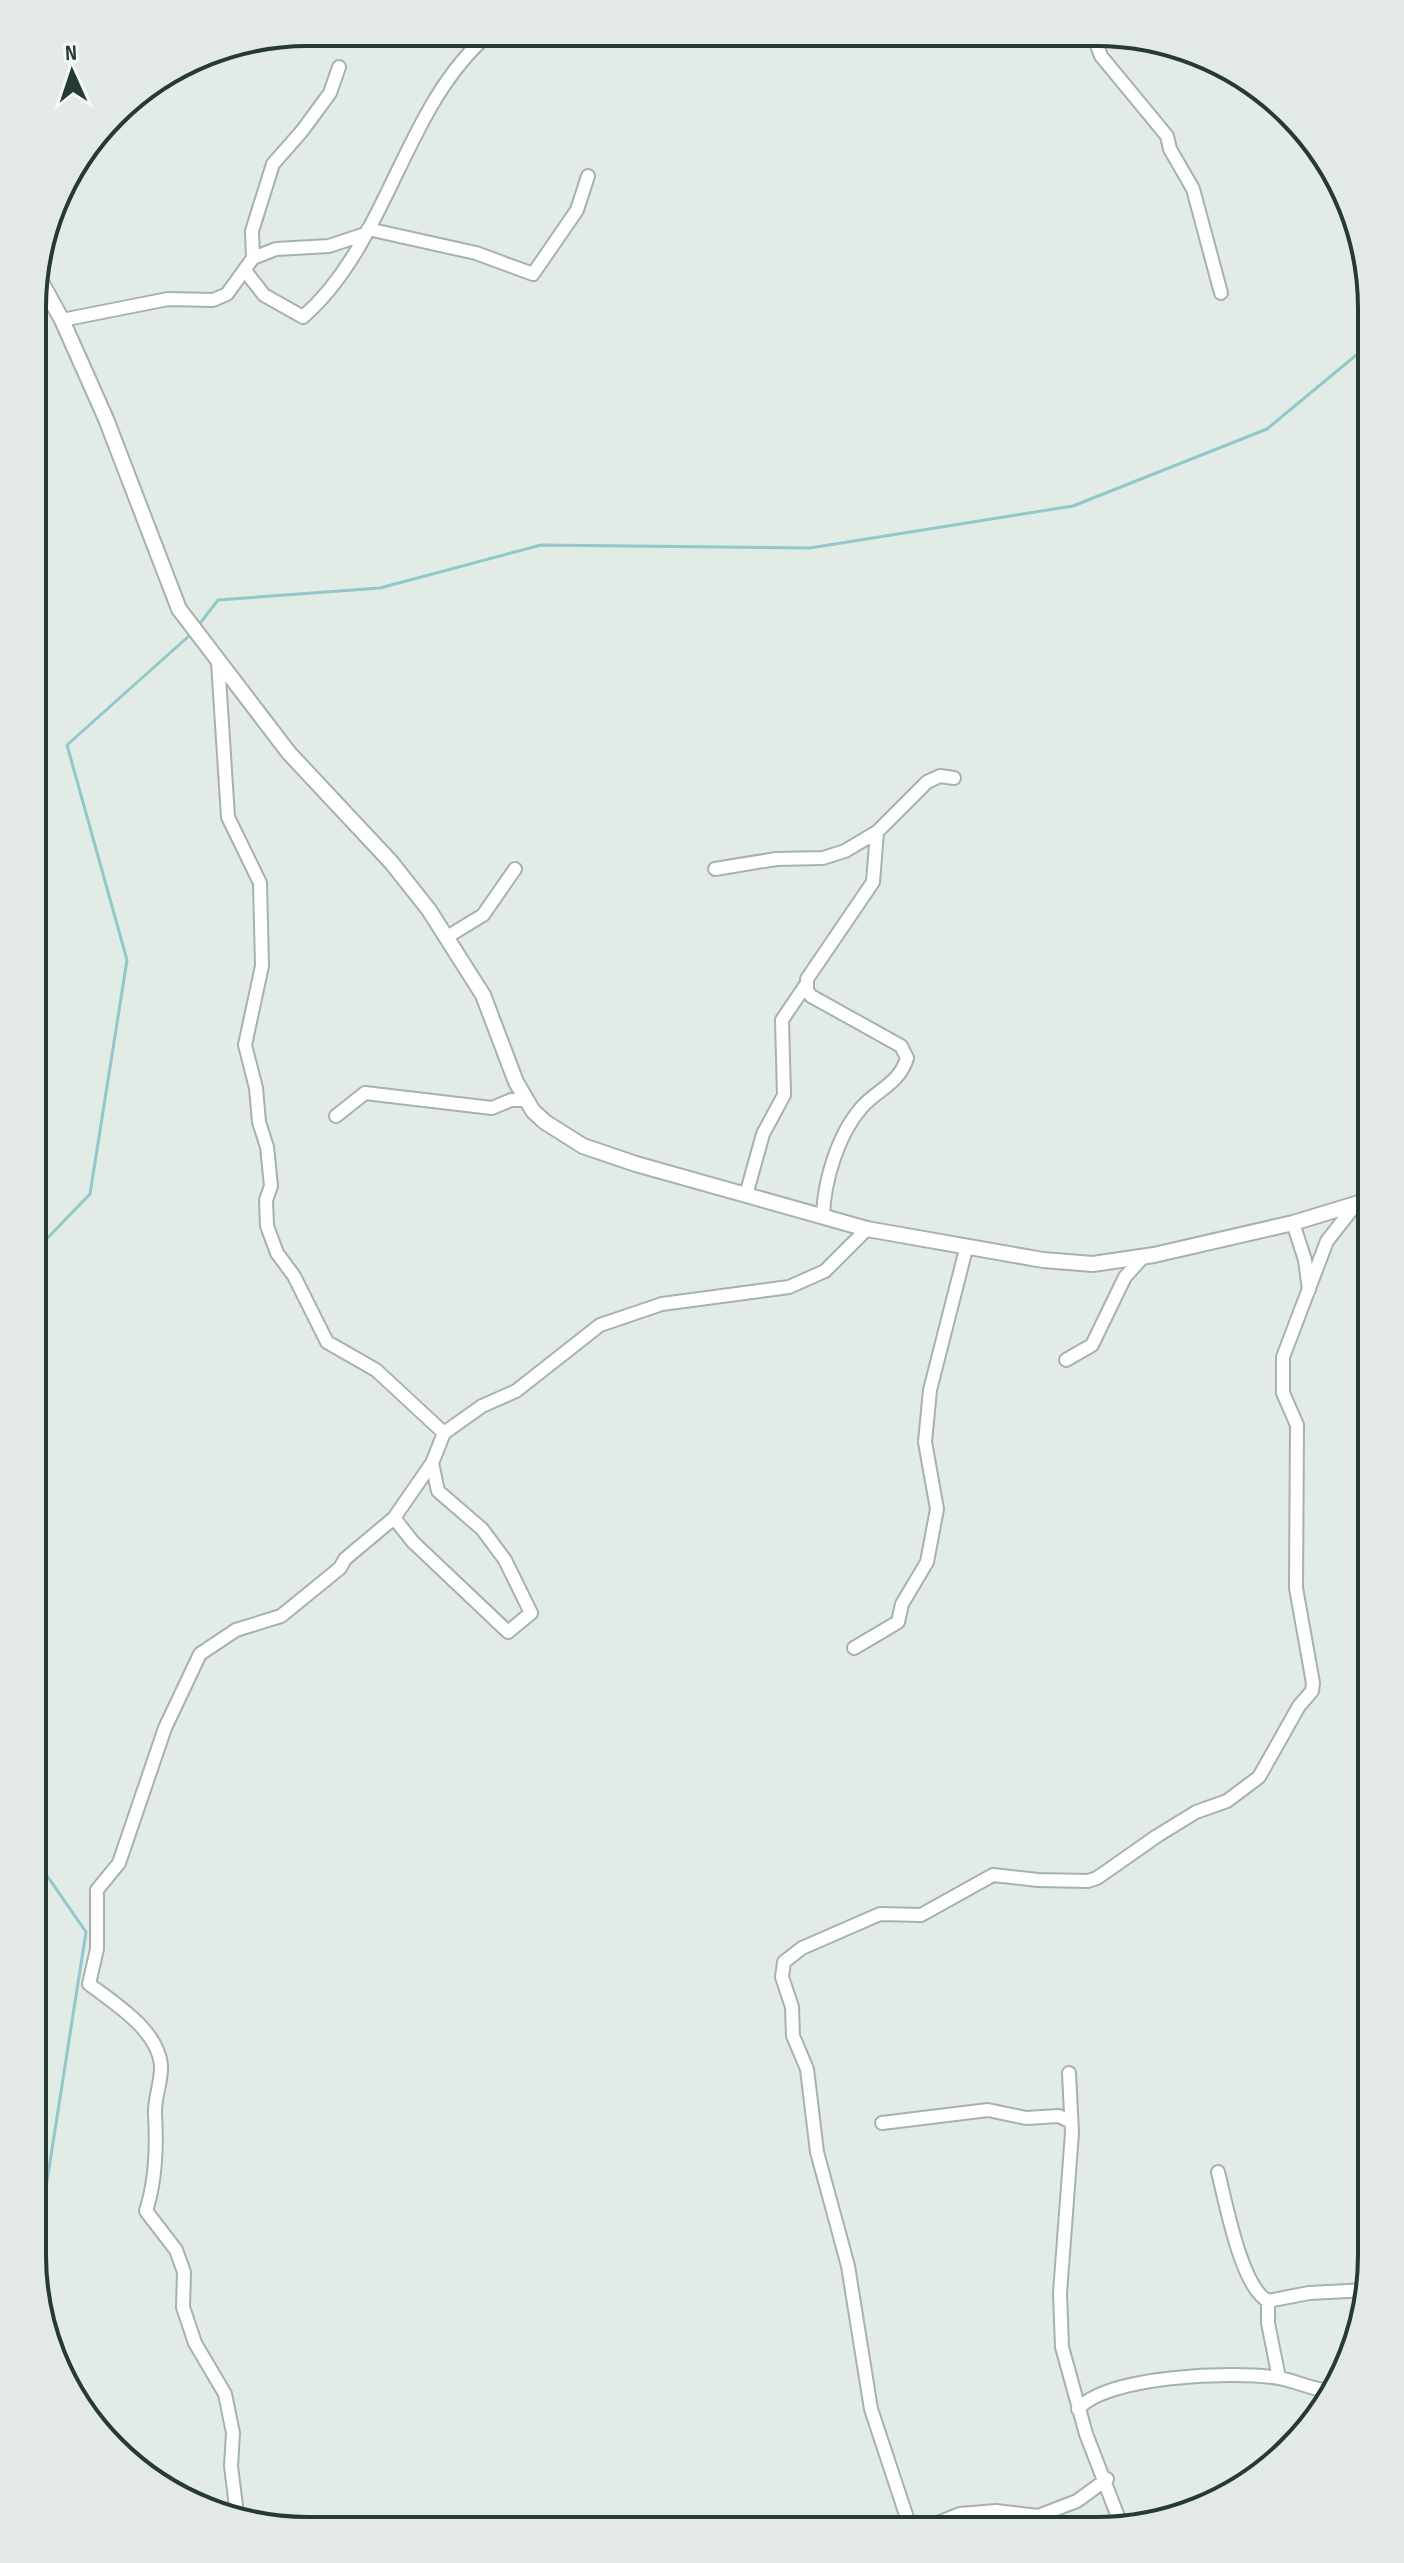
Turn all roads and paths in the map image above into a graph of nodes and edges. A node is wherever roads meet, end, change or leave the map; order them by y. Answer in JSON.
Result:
{"nodes":[{"id":1,"x":474,"y":46,"type":"edge"},
{"id":2,"x":1097,"y":46,"type":"edge"},
{"id":3,"x":339,"y":67,"type":"dead end"},
{"id":4,"x":588,"y":176,"type":"dead end"},
{"id":5,"x":366,"y":232,"type":"junction"},
{"id":6,"x":253,"y":258,"type":"junction"},
{"id":7,"x":246,"y":272,"type":"junction"},
{"id":8,"x":47,"y":293,"type":"edge"},
{"id":9,"x":1221,"y":293,"type":"dead end"},
{"id":10,"x":62,"y":320,"type":"junction"},
{"id":11,"x":218,"y":662,"type":"junction"},
{"id":12,"x":954,"y":778,"type":"dead end"},
{"id":13,"x":877,"y":832,"type":"junction"},
{"id":14,"x":515,"y":869,"type":"dead end"},
{"id":15,"x":715,"y":869,"type":"dead end"},
{"id":16,"x":447,"y":937,"type":"junction"},
{"id":17,"x":807,"y":983,"type":"junction"},
{"id":18,"x":526,"y":1100,"type":"junction"},
{"id":19,"x":336,"y":1116,"type":"dead end"},
{"id":20,"x":746,"y":1195,"type":"junction"},
{"id":21,"x":1358,"y":1203,"type":"edge"},
{"id":22,"x":1358,"y":1208,"type":"edge"},
{"id":23,"x":823,"y":1216,"type":"junction"},
{"id":24,"x":1293,"y":1223,"type":"junction"},
{"id":25,"x":867,"y":1229,"type":"junction"},
{"id":26,"x":966,"y":1249,"type":"junction"},
{"id":27,"x":1143,"y":1257,"type":"junction"},
{"id":28,"x":1309,"y":1294,"type":"junction"},
{"id":29,"x":1066,"y":1360,"type":"dead end"},
{"id":30,"x":444,"y":1433,"type":"junction"},
{"id":31,"x":432,"y":1463,"type":"junction"},
{"id":32,"x":394,"y":1518,"type":"junction"},
{"id":33,"x":854,"y":1648,"type":"dead end"},
{"id":34,"x":1069,"y":2073,"type":"dead end"},
{"id":35,"x":1071,"y":2122,"type":"junction"},
{"id":36,"x":882,"y":2123,"type":"dead end"},
{"id":37,"x":1218,"y":2172,"type":"dead end"},
{"id":38,"x":1355,"y":2291,"type":"edge"},
{"id":39,"x":1268,"y":2301,"type":"junction"},
{"id":40,"x":1279,"y":2378,"type":"junction"},
{"id":41,"x":1321,"y":2388,"type":"edge"},
{"id":42,"x":1078,"y":2409,"type":"junction"},
{"id":43,"x":1107,"y":2479,"type":"junction"},
{"id":44,"x":236,"y":2507,"type":"edge"},
{"id":45,"x":1118,"y":2515,"type":"edge"},
{"id":46,"x":1038,"y":2516,"type":"joint"},
{"id":47,"x":907,"y":2517,"type":"edge"},
{"id":48,"x":952,"y":2517,"type":"edge"}],
"edges":[{"from":1,"to":5,"type":"street"},
{"from":2,"to":9,"type":"street"},
{"from":3,"to":6,"type":"street"},
{"from":4,"to":5,"type":"street"},
{"from":5,"to":6,"type":"street"},
{"from":5,"to":7,"type":"street"},
{"from":6,"to":7,"type":"street"},
{"from":7,"to":10,"type":"street"},
{"from":8,"to":10,"type":"street"},
{"from":10,"to":11,"type":"street"},
{"from":11,"to":16,"type":"street"},
{"from":11,"to":30,"type":"street"},
{"from":12,"to":13,"type":"street"},
{"from":13,"to":15,"type":"street"},
{"from":13,"to":17,"type":"street"},
{"from":14,"to":16,"type":"street"},
{"from":16,"to":18,"type":"street"},
{"from":17,"to":20,"type":"street"},
{"from":17,"to":23,"type":"street"},
{"from":18,"to":19,"type":"street"},
{"from":18,"to":20,"type":"street"},
{"from":20,"to":23,"type":"street"},
{"from":21,"to":24,"type":"street"},
{"from":22,"to":28,"type":"street"},
{"from":23,"to":25,"type":"street"},
{"from":24,"to":27,"type":"street"},
{"from":24,"to":28,"type":"street"},
{"from":25,"to":26,"type":"street"},
{"from":25,"to":30,"type":"street"},
{"from":26,"to":27,"type":"street"},
{"from":26,"to":33,"type":"street"},
{"from":27,"to":29,"type":"street"},
{"from":28,"to":47,"type":"street"},
{"from":30,"to":31,"type":"street"},
{"from":31,"to":32,"type":"street"},
{"from":31,"to":32,"type":"street"},
{"from":32,"to":44,"type":"street"},
{"from":34,"to":35,"type":"street"},
{"from":35,"to":36,"type":"street"},
{"from":35,"to":42,"type":"street"},
{"from":37,"to":39,"type":"street"},
{"from":38,"to":39,"type":"street"},
{"from":39,"to":40,"type":"street"},
{"from":40,"to":41,"type":"street"},
{"from":40,"to":42,"type":"street"},
{"from":42,"to":43,"type":"street"},
{"from":43,"to":45,"type":"street"},
{"from":43,"to":46,"type":"street"},
{"from":46,"to":48,"type":"street"}]}
